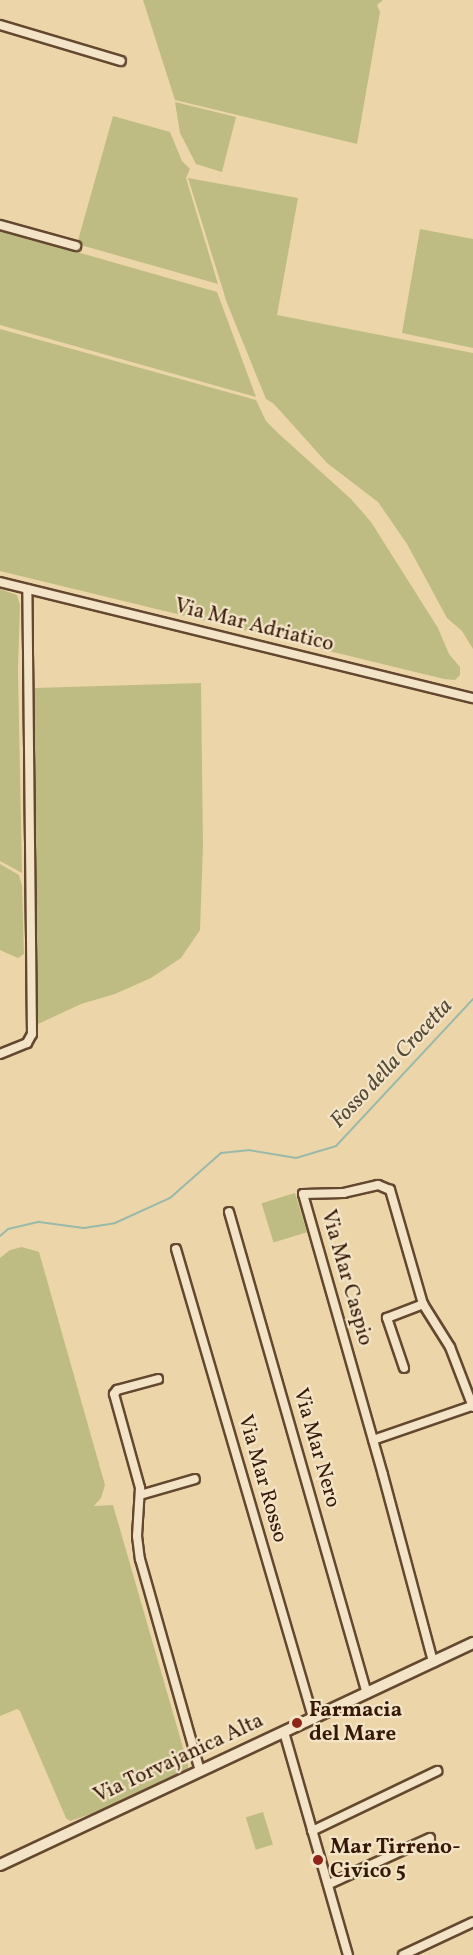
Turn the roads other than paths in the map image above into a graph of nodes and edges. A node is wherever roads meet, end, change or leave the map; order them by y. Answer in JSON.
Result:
{"nodes":[{"id":1,"x":0,"y":24,"type":"edge"},
{"id":2,"x":121,"y":61,"type":"dead end"},
{"id":3,"x":0,"y":225,"type":"edge"},
{"id":4,"x":76,"y":246,"type":"dead end"},
{"id":5,"x":0,"y":582,"type":"edge"},
{"id":6,"x":27,"y":589,"type":"junction"},
{"id":7,"x":473,"y":698,"type":"edge"},
{"id":8,"x":0,"y":1054,"type":"edge"},
{"id":9,"x":229,"y":1212,"type":"dead end"},
{"id":10,"x":176,"y":1249,"type":"dead end"},
{"id":11,"x":423,"y":1304,"type":"junction"},
{"id":12,"x":404,"y":1368,"type":"dead end"},
{"id":13,"x":158,"y":1378,"type":"dead end"},
{"id":14,"x":473,"y":1407,"type":"edge"},
{"id":15,"x":374,"y":1440,"type":"junction"},
{"id":16,"x":195,"y":1479,"type":"dead end"},
{"id":17,"x":140,"y":1495,"type":"junction"},
{"id":18,"x":473,"y":1643,"type":"edge"},
{"id":19,"x":433,"y":1662,"type":"junction"},
{"id":20,"x":367,"y":1694,"type":"junction"},
{"id":21,"x":313,"y":1719,"type":"junction"},
{"id":22,"x":284,"y":1732,"type":"junction"},
{"id":23,"x":200,"y":1771,"type":"junction"},
{"id":24,"x":437,"y":1771,"type":"dead end"},
{"id":25,"x":312,"y":1831,"type":"junction"},
{"id":26,"x":430,"y":1838,"type":"dead end"},
{"id":27,"x":0,"y":1865,"type":"edge"},
{"id":28,"x":329,"y":1884,"type":"junction"},
{"id":29,"x":473,"y":1922,"type":"edge"},
{"id":30,"x":348,"y":1955,"type":"edge"},
{"id":31,"x":403,"y":1955,"type":"edge"}],
"edges":[{"from":1,"to":2,"type":"street"},
{"from":3,"to":4,"type":"street"},
{"from":5,"to":6,"type":"street","name":"Via Mar Adriatico"},
{"from":6,"to":7,"type":"street","name":"Via Mar Adriatico"},
{"from":6,"to":8,"type":"street"},
{"from":9,"to":20,"type":"street","name":"Via Mar Nero"},
{"from":10,"to":21,"type":"street","name":"Via Mar Rosso"},
{"from":11,"to":12,"type":"street","name":"Via Mar Caspio"},
{"from":11,"to":14,"type":"street"},
{"from":11,"to":15,"type":"street","name":"Via Mar Caspio"},
{"from":13,"to":17,"type":"street"},
{"from":14,"to":15,"type":"street"},
{"from":15,"to":19,"type":"street","name":"Via Mar Caspio"},
{"from":16,"to":17,"type":"street"},
{"from":17,"to":23,"type":"street"},
{"from":18,"to":19,"type":"street","name":"Via Torvajanica Alta"},
{"from":19,"to":20,"type":"street","name":"Via Torvajanica Alta"},
{"from":20,"to":21,"type":"street","name":"Via Torvajanica Alta"},
{"from":21,"to":22,"type":"street","name":"Via Torvajanica Alta"},
{"from":22,"to":23,"type":"street","name":"Via Torvajanica Alta"},
{"from":22,"to":25,"type":"street"},
{"from":23,"to":27,"type":"street","name":"Via Torvajanica Alta"},
{"from":24,"to":25,"type":"street"},
{"from":25,"to":28,"type":"street"},
{"from":26,"to":28,"type":"street"},
{"from":28,"to":30,"type":"street"},
{"from":29,"to":31,"type":"street"}]}
